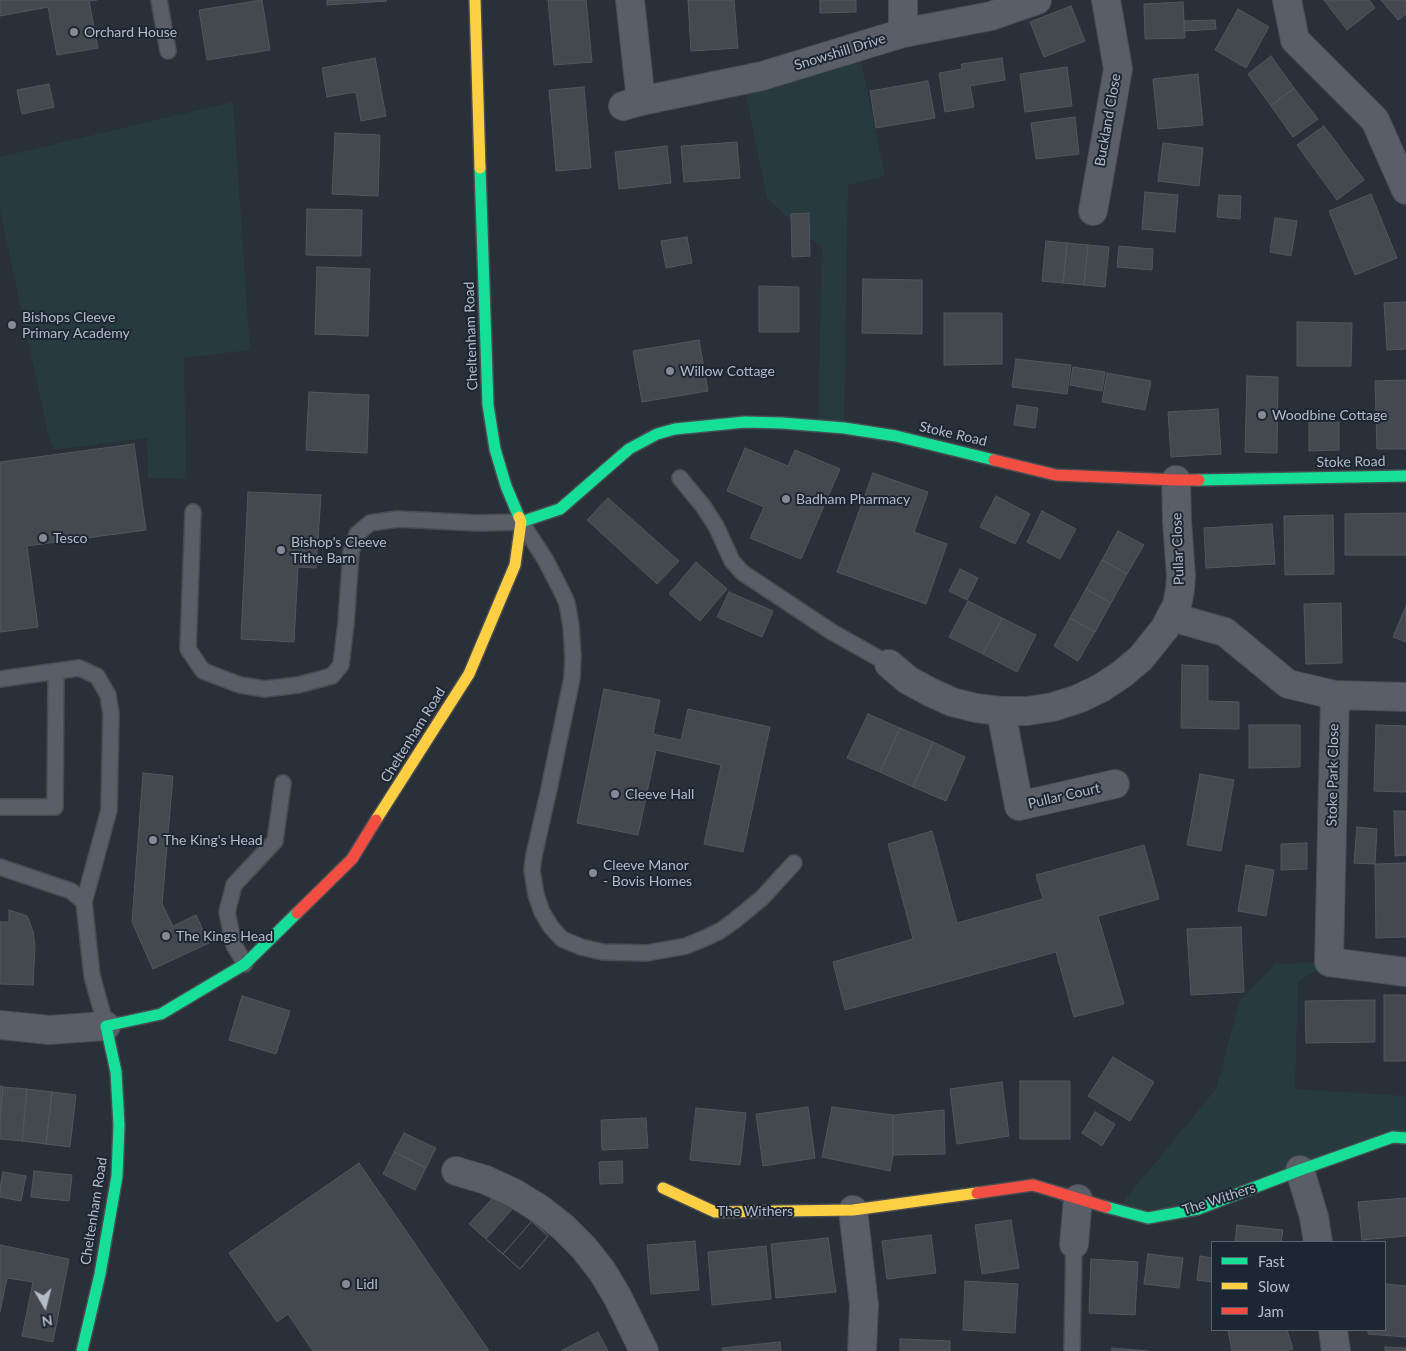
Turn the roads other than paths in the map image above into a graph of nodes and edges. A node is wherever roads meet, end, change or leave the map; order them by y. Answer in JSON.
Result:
{"nodes":[{"id":1,"x":159,"y":0,"type":"edge"},
{"id":2,"x":475,"y":0,"type":"edge"},
{"id":3,"x":630,"y":0,"type":"edge"},
{"id":4,"x":903,"y":0,"type":"edge"},
{"id":5,"x":1037,"y":0,"type":"edge"},
{"id":6,"x":1106,"y":0,"type":"edge"},
{"id":7,"x":1287,"y":0,"type":"edge"},
{"id":8,"x":903,"y":33,"type":"junction"},
{"id":9,"x":168,"y":51,"type":"dead end"},
{"id":10,"x":1406,"y":190,"type":"edge"},
{"id":11,"x":1093,"y":211,"type":"dead end"},
{"id":12,"x":1406,"y":476,"type":"edge"},
{"id":13,"x":680,"y":478,"type":"dead end"},
{"id":14,"x":1176,"y":480,"type":"junction"},
{"id":15,"x":193,"y":512,"type":"dead end"},
{"id":16,"x":521,"y":522,"type":"junction"},
{"id":17,"x":1172,"y":617,"type":"junction"},
{"id":18,"x":889,"y":664,"type":"joint"},
{"id":19,"x":56,"y":671,"type":"junction"},
{"id":20,"x":0,"y":679,"type":"edge"},
{"id":21,"x":1335,"y":695,"type":"junction"},
{"id":22,"x":1406,"y":697,"type":"edge"},
{"id":23,"x":1001,"y":711,"type":"junction"},
{"id":24,"x":283,"y":782,"type":"dead end"},
{"id":25,"x":1114,"y":784,"type":"dead end"},
{"id":26,"x":0,"y":806,"type":"edge"},
{"id":27,"x":794,"y":863,"type":"dead end"},
{"id":28,"x":0,"y":867,"type":"edge"},
{"id":29,"x":84,"y":902,"type":"junction"},
{"id":30,"x":245,"y":964,"type":"junction"},
{"id":31,"x":1406,"y":972,"type":"edge"},
{"id":32,"x":0,"y":1025,"type":"edge"},
{"id":33,"x":106,"y":1026,"type":"junction"},
{"id":34,"x":1406,"y":1138,"type":"edge"},
{"id":35,"x":1300,"y":1170,"type":"junction"},
{"id":36,"x":456,"y":1171,"type":"dead end"},
{"id":37,"x":663,"y":1188,"type":"dead end"},
{"id":38,"x":1078,"y":1199,"type":"junction"},
{"id":39,"x":853,"y":1210,"type":"junction"},
{"id":40,"x":1318,"y":1241,"type":"edge"},
{"id":41,"x":1074,"y":1244,"type":"joint"},
{"id":42,"x":1333,"y":1331,"type":"edge"},
{"id":43,"x":82,"y":1351,"type":"edge"},
{"id":44,"x":644,"y":1351,"type":"edge"},
{"id":45,"x":862,"y":1351,"type":"edge"},
{"id":46,"x":1072,"y":1351,"type":"edge"},
{"id":47,"x":1336,"y":1351,"type":"edge"}],
"edges":[{"from":1,"to":9,"type":"lane"},
{"from":2,"to":16,"type":"street","name":"Cheltenham Road"},
{"from":3,"to":8,"type":"street","name":"Snowshill Drive"},
{"from":4,"to":8,"type":"street"},
{"from":5,"to":8,"type":"street","name":"Snowshill Drive"},
{"from":6,"to":11,"type":"street","name":"Buckland Close"},
{"from":7,"to":10,"type":"street"},
{"from":12,"to":14,"type":"street","name":"Stoke Road"},
{"from":13,"to":18,"type":"lane"},
{"from":14,"to":16,"type":"street","name":"Stoke Road"},
{"from":14,"to":17,"type":"street","name":"Pullar Close"},
{"from":15,"to":16,"type":"lane"},
{"from":16,"to":27,"type":"lane"},
{"from":16,"to":30,"type":"street","name":"Cheltenham Road"},
{"from":17,"to":21,"type":"street"},
{"from":17,"to":23,"type":"street","name":"Pullar Close"},
{"from":18,"to":23,"type":"street","name":"Pullar Close"},
{"from":19,"to":20,"type":"lane"},
{"from":19,"to":26,"type":"lane"},
{"from":19,"to":29,"type":"lane"},
{"from":21,"to":22,"type":"street"},
{"from":21,"to":31,"type":"street","name":"Stoke Park Close"},
{"from":23,"to":25,"type":"street","name":"Pullar Court"},
{"from":24,"to":30,"type":"lane"},
{"from":28,"to":29,"type":"lane"},
{"from":29,"to":33,"type":"lane"},
{"from":30,"to":33,"type":"street","name":"Cheltenham Road"},
{"from":32,"to":33,"type":"street"},
{"from":33,"to":43,"type":"street","name":"Cheltenham Road"},
{"from":34,"to":35,"type":"street","name":"The Withers"},
{"from":35,"to":38,"type":"street","name":"The Withers"},
{"from":35,"to":40,"type":"street"},
{"from":36,"to":44,"type":"street"},
{"from":37,"to":39,"type":"street","name":"The Withers"},
{"from":38,"to":39,"type":"street","name":"The Withers"},
{"from":38,"to":41,"type":"street"},
{"from":39,"to":45,"type":"street"},
{"from":41,"to":46,"type":"lane"},
{"from":42,"to":47,"type":"street"}]}
